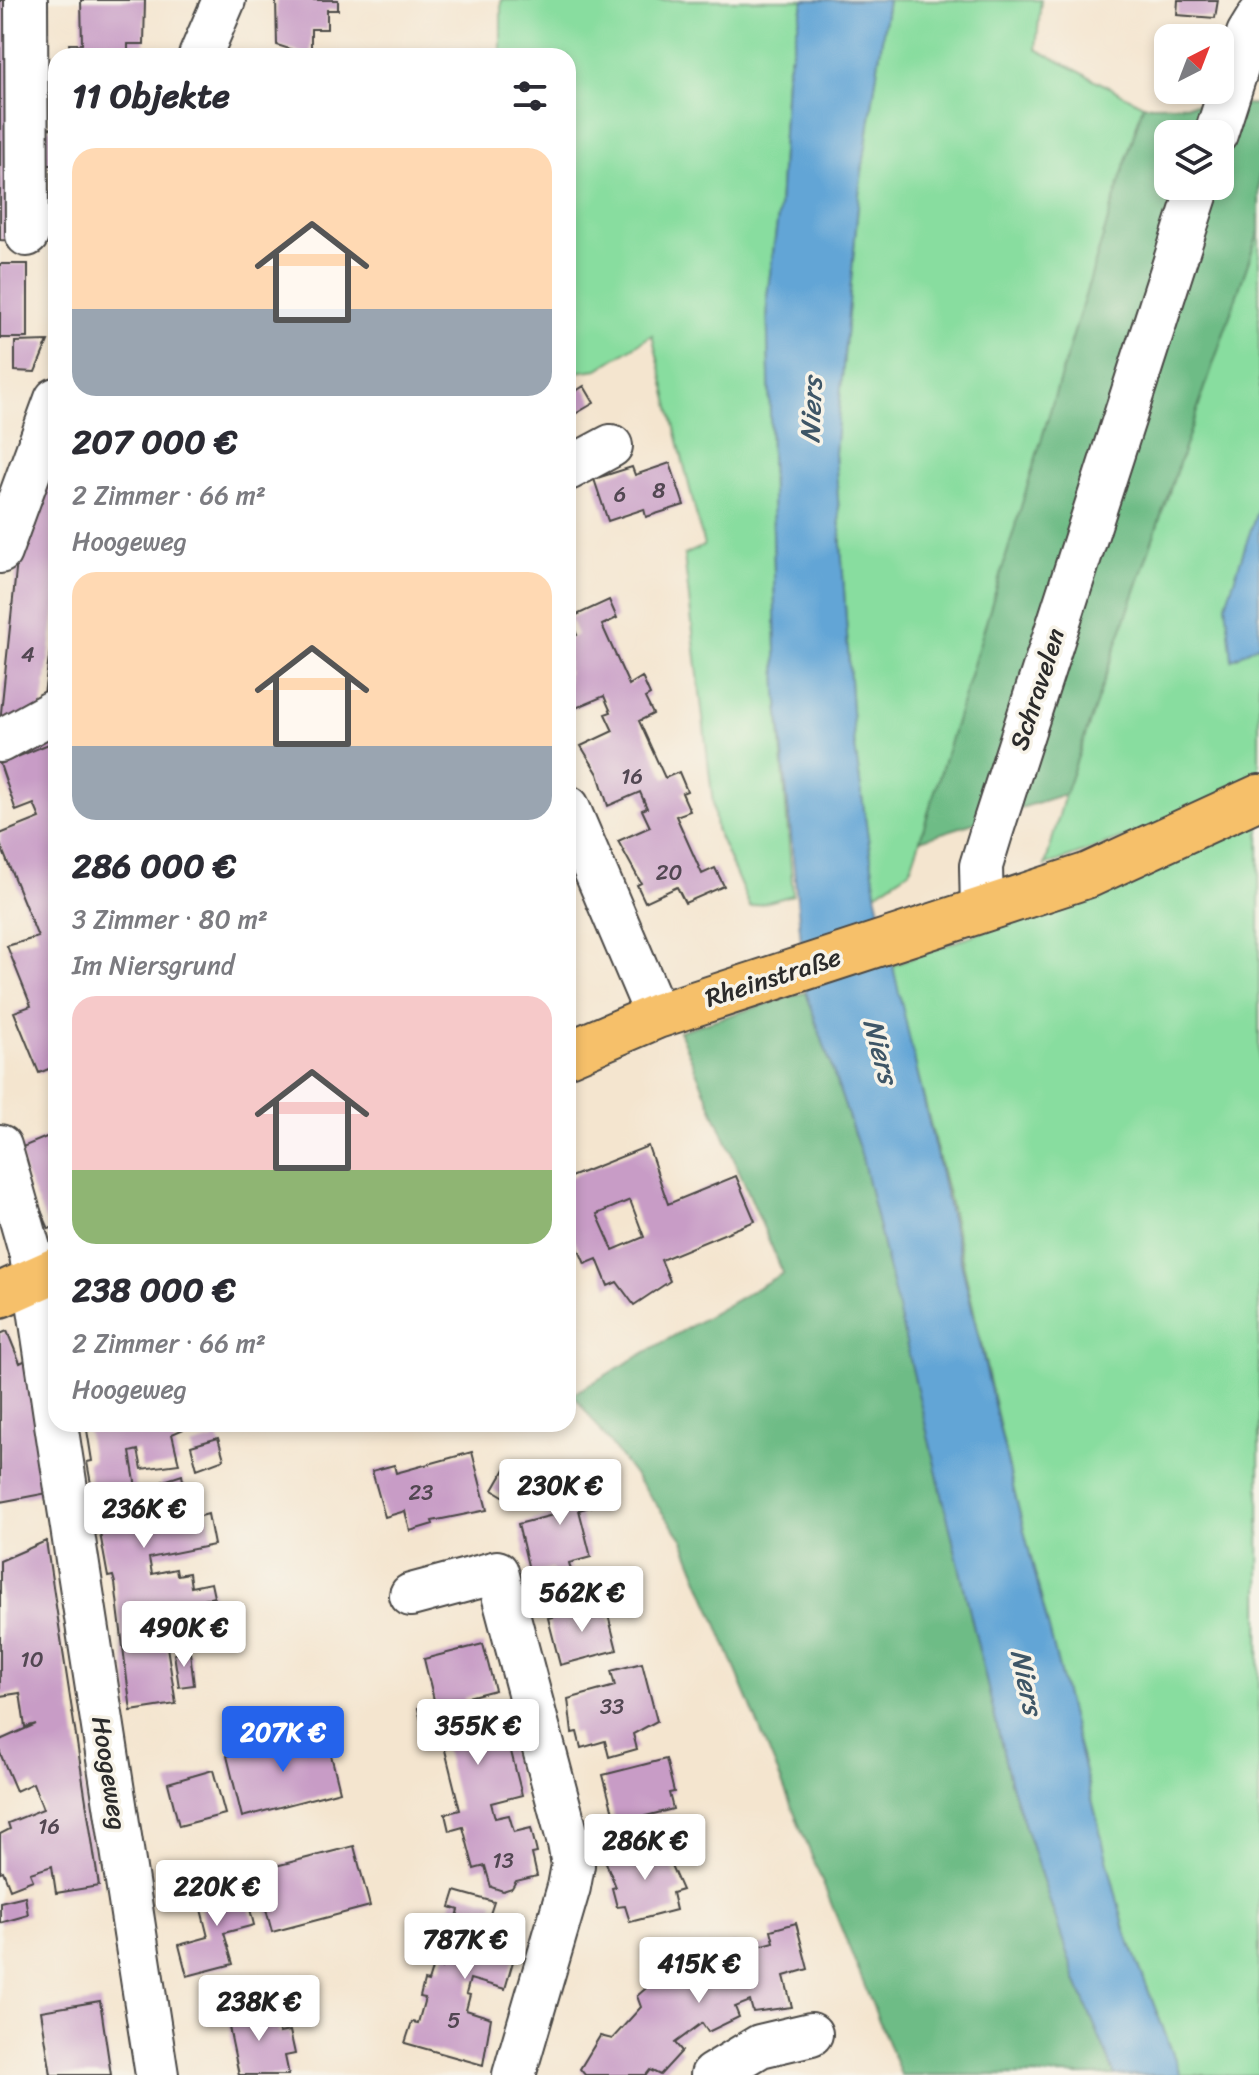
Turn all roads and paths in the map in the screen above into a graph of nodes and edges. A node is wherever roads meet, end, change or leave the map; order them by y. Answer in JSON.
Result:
{"nodes":[{"id":1,"x":26,"y":0,"type":"edge"},
{"id":2,"x":224,"y":0,"type":"edge"},
{"id":3,"x":1259,"y":16,"type":"edge"},
{"id":4,"x":203,"y":48,"type":"edge"},
{"id":5,"x":1220,"y":120,"type":"edge"},
{"id":6,"x":1194,"y":200,"type":"edge"},
{"id":7,"x":27,"y":235,"type":"dead end"},
{"id":8,"x":48,"y":416,"type":"edge"},
{"id":9,"x":611,"y":446,"type":"dead end"},
{"id":10,"x":576,"y":465,"type":"edge"},
{"id":11,"x":8,"y":504,"type":"edge"},
{"id":12,"x":0,"y":552,"type":"edge"},
{"id":13,"x":48,"y":714,"type":"edge"},
{"id":14,"x":0,"y":741,"type":"edge"},
{"id":15,"x":1259,"y":797,"type":"edge"},
{"id":16,"x":577,"y":851,"type":"edge"},
{"id":17,"x":982,"y":910,"type":"junction"},
{"id":18,"x":657,"y":1016,"type":"junction"},
{"id":19,"x":576,"y":1051,"type":"edge"},
{"id":20,"x":0,"y":1146,"type":"edge"},
{"id":21,"x":30,"y":1281,"type":"edge"},
{"id":22,"x":48,"y":1379,"type":"edge"},
{"id":23,"x":57,"y":1432,"type":"edge"},
{"id":24,"x":411,"y":1595,"type":"dead end"},
{"id":25,"x":811,"y":2034,"type":"dead end"},
{"id":26,"x":157,"y":2075,"type":"edge"},
{"id":27,"x":514,"y":2075,"type":"edge"},
{"id":28,"x":712,"y":2075,"type":"edge"}],
"edges":[{"from":1,"to":7,"type":"street"},
{"from":2,"to":4,"type":"street"},
{"from":3,"to":5,"type":"street"},
{"from":6,"to":17,"type":"street","name":"Schravelen"},
{"from":8,"to":11,"type":"street"},
{"from":9,"to":10,"type":"street"},
{"from":11,"to":12,"type":"street"},
{"from":13,"to":14,"type":"street"},
{"from":15,"to":17,"type":"main road"},
{"from":16,"to":18,"type":"street"},
{"from":17,"to":18,"type":"main road","name":"Rheinstraße"},
{"from":18,"to":19,"type":"main road","name":"Rheinstraße"},
{"from":20,"to":21,"type":"street","name":"Hoogeweg"},
{"from":21,"to":22,"type":"street","name":"Hoogeweg"},
{"from":23,"to":26,"type":"street","name":"Hoogeweg"},
{"from":24,"to":27,"type":"street"},
{"from":25,"to":28,"type":"street"}]}
